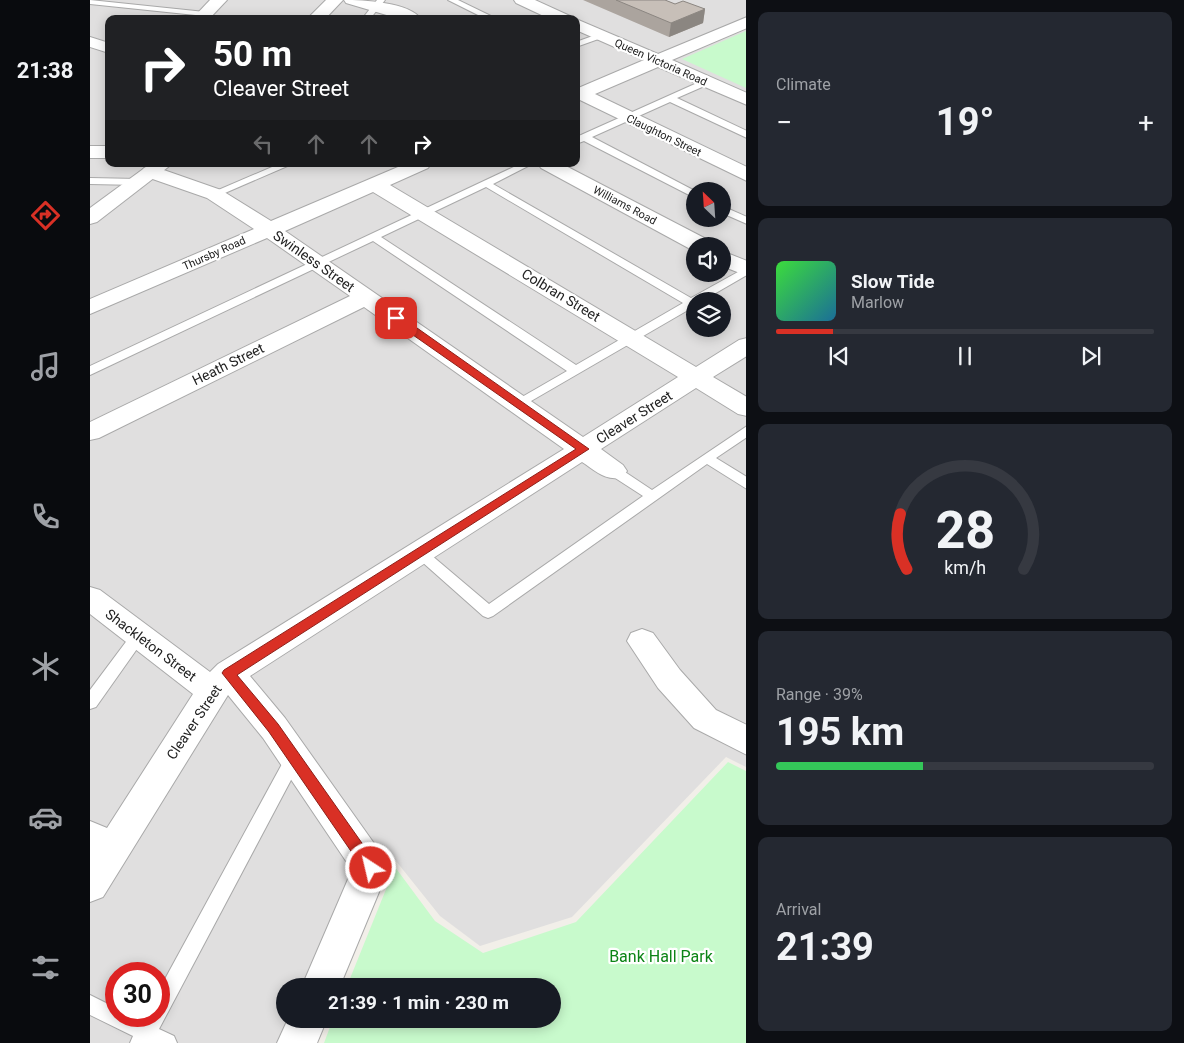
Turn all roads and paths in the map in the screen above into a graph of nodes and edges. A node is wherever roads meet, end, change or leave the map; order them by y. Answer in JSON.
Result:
{"nodes":[{"id":1,"x":219,"y":0,"type":"edge"},
{"id":2,"x":335,"y":0,"type":"edge"},
{"id":3,"x":352,"y":0,"type":"edge"},
{"id":4,"x":452,"y":0,"type":"edge"},
{"id":5,"x":522,"y":0,"type":"edge"},
{"id":6,"x":90,"y":2,"type":"edge"},
{"id":7,"x":374,"y":8,"type":"edge"},
{"id":8,"x":195,"y":15,"type":"edge"},
{"id":9,"x":204,"y":15,"type":"edge"},
{"id":10,"x":319,"y":15,"type":"edge"},
{"id":11,"x":405,"y":15,"type":"edge"},
{"id":12,"x":484,"y":15,"type":"edge"},
{"id":13,"x":555,"y":15,"type":"edge"},
{"id":14,"x":746,"y":22,"type":"edge"},
{"id":15,"x":580,"y":26,"type":"edge"},
{"id":16,"x":601,"y":35,"type":"junction"},
{"id":17,"x":90,"y":42,"type":"edge"},
{"id":18,"x":580,"y":43,"type":"edge"},
{"id":19,"x":105,"y":47,"type":"edge"},
{"id":20,"x":658,"y":60,"type":"junction"},
{"id":21,"x":706,"y":82,"type":"junction"},
{"id":22,"x":580,"y":95,"type":"edge"},
{"id":23,"x":580,"y":95,"type":"edge"},
{"id":24,"x":669,"y":98,"type":"junction"},
{"id":25,"x":746,"y":100,"type":"edge"},
{"id":26,"x":628,"y":117,"type":"junction"},
{"id":27,"x":746,"y":135,"type":"edge"},
{"id":28,"x":580,"y":139,"type":"edge"},
{"id":29,"x":90,"y":152,"type":"edge"},
{"id":30,"x":105,"y":152,"type":"edge"},
{"id":31,"x":280,"y":167,"type":"edge"},
{"id":32,"x":414,"y":167,"type":"edge"},
{"id":33,"x":521,"y":167,"type":"edge"},
{"id":34,"x":554,"y":167,"type":"edge"},
{"id":35,"x":151,"y":173,"type":"edge"},
{"id":36,"x":746,"y":175,"type":"edge"},
{"id":37,"x":90,"y":180,"type":"edge"},
{"id":38,"x":486,"y":183,"type":"junction"},
{"id":39,"x":374,"y":184,"type":"junction"},
{"id":40,"x":686,"y":190,"type":"edge"},
{"id":41,"x":214,"y":194,"type":"junction"},
{"id":42,"x":422,"y":212,"type":"junction"},
{"id":43,"x":93,"y":213,"type":"edge"},
{"id":44,"x":731,"y":214,"type":"edge"},
{"id":45,"x":746,"y":221,"type":"edge"},
{"id":46,"x":267,"y":229,"type":"junction"},
{"id":47,"x":372,"y":236,"type":"junction"},
{"id":48,"x":686,"y":237,"type":"edge"},
{"id":49,"x":731,"y":262,"type":"edge"},
{"id":50,"x":316,"y":263,"type":"junction"},
{"id":51,"x":746,"y":270,"type":"edge"},
{"id":52,"x":710,"y":292,"type":"edge"},
{"id":53,"x":366,"y":297,"type":"junction"},
{"id":54,"x":686,"y":300,"type":"edge"},
{"id":55,"x":686,"y":306,"type":"edge"},
{"id":56,"x":90,"y":307,"type":"edge"},
{"id":57,"x":632,"y":338,"type":"junction"},
{"id":58,"x":746,"y":345,"type":"edge"},
{"id":59,"x":90,"y":371,"type":"edge"},
{"id":60,"x":576,"y":371,"type":"junction"},
{"id":61,"x":697,"y":377,"type":"junction"},
{"id":62,"x":519,"y":404,"type":"junction"},
{"id":63,"x":746,"y":408,"type":"edge"},
{"id":64,"x":746,"y":430,"type":"edge"},
{"id":65,"x":90,"y":432,"type":"edge"},
{"id":66,"x":583,"y":449,"type":"junction"},
{"id":67,"x":707,"y":458,"type":"junction"},
{"id":68,"x":614,"y":470,"type":"joint"},
{"id":69,"x":746,"y":484,"type":"edge"},
{"id":70,"x":652,"y":496,"type":"junction"},
{"id":71,"x":419,"y":553,"type":"junction"},
{"id":72,"x":90,"y":598,"type":"edge"},
{"id":73,"x":139,"y":635,"type":"junction"},
{"id":74,"x":642,"y":641,"type":"dead end"},
{"id":75,"x":221,"y":682,"type":"junction"},
{"id":76,"x":90,"y":702,"type":"edge"},
{"id":77,"x":746,"y":741,"type":"edge"},
{"id":78,"x":294,"y":758,"type":"junction"},
{"id":79,"x":102,"y":842,"type":"edge"},
{"id":80,"x":90,"y":885,"type":"edge"},
{"id":81,"x":324,"y":978,"type":"edge"},
{"id":82,"x":170,"y":989,"type":"edge"},
{"id":83,"x":90,"y":1005,"type":"edge"},
{"id":84,"x":304,"y":1028,"type":"edge"},
{"id":85,"x":147,"y":1030,"type":"edge"},
{"id":86,"x":167,"y":1043,"type":"edge"},
{"id":87,"x":298,"y":1043,"type":"edge"}],
"edges":[{"from":1,"to":9,"type":"street"},
{"from":2,"to":10,"type":"street"},
{"from":3,"to":7,"type":"street"},
{"from":4,"to":12,"type":"lane"},
{"from":5,"to":13,"type":"street"},
{"from":6,"to":8,"type":"lane"},
{"from":7,"to":11,"type":"street"},
{"from":14,"to":20,"type":"street"},
{"from":15,"to":16,"type":"street","name":"Queen Victoria Road"},
{"from":16,"to":18,"type":"lane"},
{"from":16,"to":20,"type":"street","name":"Queen Victoria Road"},
{"from":17,"to":19,"type":"street"},
{"from":20,"to":21,"type":"street","name":"Queen Victoria Road"},
{"from":20,"to":22,"type":"street"},
{"from":21,"to":24,"type":"lane"},
{"from":21,"to":25,"type":"street","name":"Queen Victoria Road"},
{"from":23,"to":26,"type":"street","name":"Claughton Street"},
{"from":24,"to":26,"type":"lane"},
{"from":24,"to":27,"type":"lane"},
{"from":26,"to":28,"type":"lane"},
{"from":26,"to":36,"type":"street","name":"Claughton Street"},
{"from":28,"to":40,"type":"lane"},
{"from":29,"to":30,"type":"street"},
{"from":31,"to":41,"type":"lane"},
{"from":32,"to":39,"type":"street","name":"Thursby Road"},
{"from":33,"to":38,"type":"lane"},
{"from":34,"to":48,"type":"street","name":"Williams Road"},
{"from":35,"to":37,"type":"lane"},
{"from":35,"to":41,"type":"street","name":"Swinless Street"},
{"from":35,"to":43,"type":"street"},
{"from":38,"to":42,"type":"lane"},
{"from":38,"to":54,"type":"lane"},
{"from":39,"to":42,"type":"street","name":"Colbran Street"},
{"from":39,"to":46,"type":"street","name":"Thursby Road"},
{"from":41,"to":46,"type":"street","name":"Swinless Street"},
{"from":42,"to":47,"type":"lane"},
{"from":42,"to":57,"type":"street","name":"Colbran Street"},
{"from":44,"to":45,"type":"lane"},
{"from":46,"to":50,"type":"street","name":"Swinless Street"},
{"from":46,"to":56,"type":"street","name":"Thursby Road"},
{"from":47,"to":50,"type":"lane"},
{"from":47,"to":60,"type":"lane"},
{"from":49,"to":51,"type":"street"},
{"from":50,"to":53,"type":"street","name":"Swinless Street"},
{"from":50,"to":59,"type":"lane"},
{"from":51,"to":52,"type":"lane"},
{"from":53,"to":62,"type":"street","name":"Swinless Street"},
{"from":53,"to":65,"type":"street","name":"Heath Street"},
{"from":55,"to":57,"type":"lane"},
{"from":57,"to":60,"type":"lane"},
{"from":57,"to":61,"type":"street","name":"Colbran Street"},
{"from":58,"to":61,"type":"street","name":"Cleaver Street"},
{"from":60,"to":62,"type":"lane"},
{"from":61,"to":63,"type":"street","name":"Colbran Street"},
{"from":61,"to":66,"type":"street","name":"Cleaver Street"},
{"from":62,"to":66,"type":"street","name":"Swinless Street"},
{"from":64,"to":67,"type":"lane"},
{"from":66,"to":68,"type":"street","name":"Swinless Street"},
{"from":66,"to":71,"type":"street","name":"Cleaver Street"},
{"from":67,"to":69,"type":"lane"},
{"from":67,"to":70,"type":"lane"},
{"from":68,"to":70,"type":"lane"},
{"from":70,"to":71,"type":"lane"},
{"from":71,"to":75,"type":"street","name":"Cleaver Street"},
{"from":72,"to":73,"type":"street","name":"Shackleton Street"},
{"from":73,"to":75,"type":"street","name":"Shackleton Street"},
{"from":73,"to":76,"type":"lane"},
{"from":74,"to":77,"type":"street"},
{"from":75,"to":78,"type":"street","name":"Shackleton Street"},
{"from":75,"to":79,"type":"street","name":"Cleaver Street"},
{"from":78,"to":81,"type":"street","name":"Shackleton Street"},
{"from":78,"to":82,"type":"lane"},
{"from":79,"to":80,"type":"street","name":"Cleaver Street"},
{"from":83,"to":85,"type":"lane"},
{"from":84,"to":87,"type":"street"},
{"from":85,"to":86,"type":"lane"}]}
